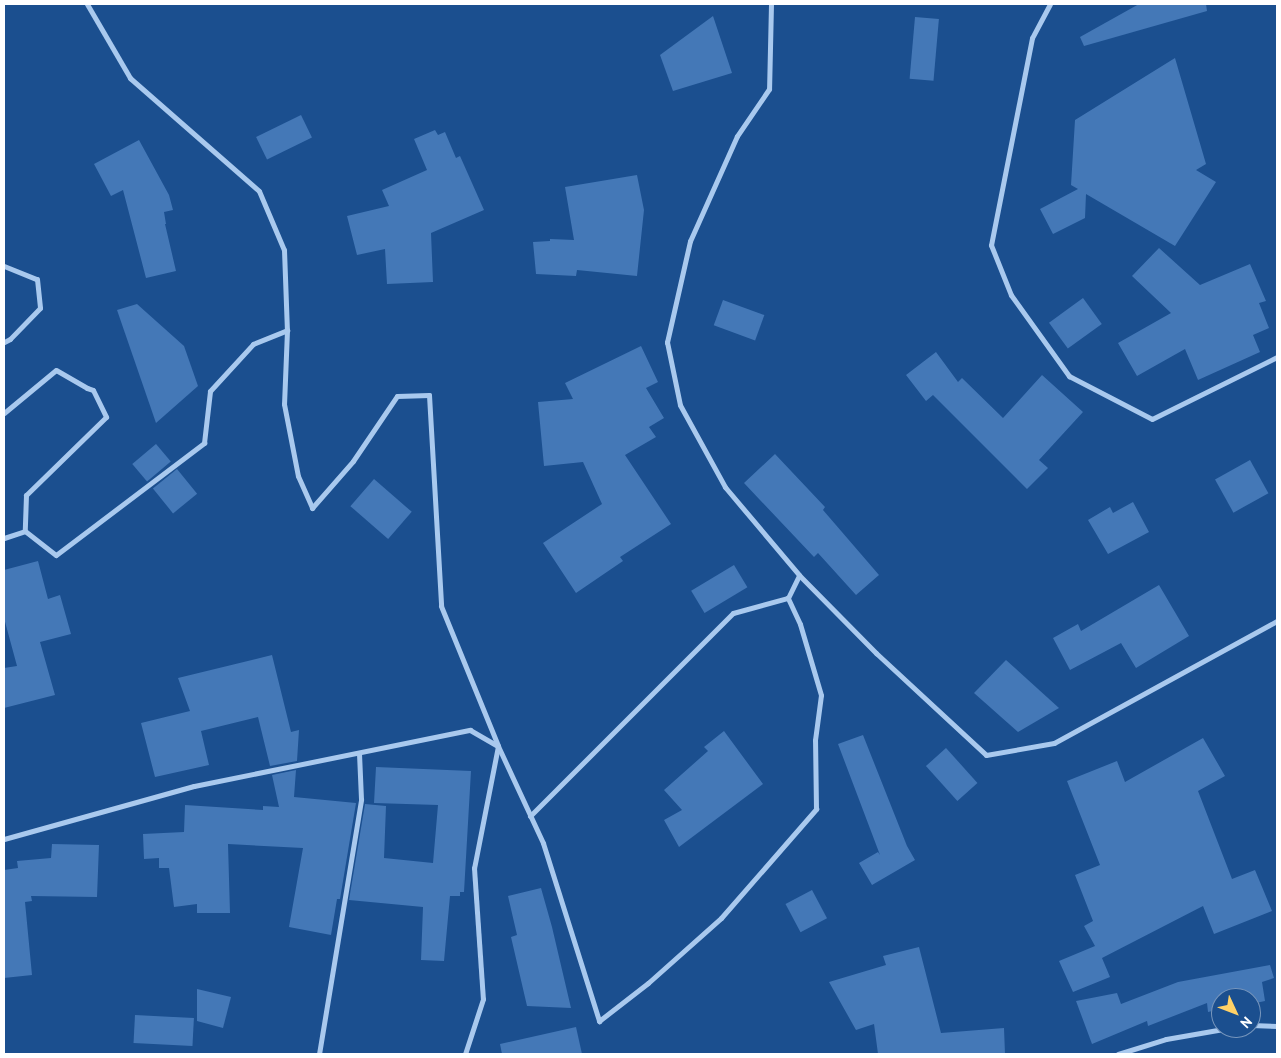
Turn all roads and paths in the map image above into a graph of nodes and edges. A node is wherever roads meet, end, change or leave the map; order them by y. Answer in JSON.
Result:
{"nodes":[{"id":1,"x":87,"y":4,"type":"edge"},
{"id":2,"x":771,"y":4,"type":"edge"},
{"id":3,"x":1050,"y":4,"type":"edge"},
{"id":4,"x":4,"y":266,"type":"edge"},
{"id":5,"x":287,"y":330,"type":"junction"},
{"id":6,"x":4,"y":342,"type":"edge"},
{"id":7,"x":1277,"y":357,"type":"edge"},
{"id":8,"x":4,"y":413,"type":"edge"},
{"id":9,"x":25,"y":531,"type":"junction"},
{"id":10,"x":4,"y":538,"type":"edge"},
{"id":11,"x":799,"y":575,"type":"junction"},
{"id":12,"x":788,"y":598,"type":"junction"},
{"id":13,"x":1277,"y":621,"type":"edge"},
{"id":14,"x":498,"y":746,"type":"junction"},
{"id":15,"x":359,"y":753,"type":"junction"},
{"id":16,"x":530,"y":816,"type":"junction"},
{"id":17,"x":4,"y":839,"type":"edge"},
{"id":18,"x":1261,"y":1025,"type":"edge"},
{"id":19,"x":1277,"y":1026,"type":"edge"},
{"id":20,"x":1211,"y":1031,"type":"edge"},
{"id":21,"x":318,"y":1054,"type":"edge"},
{"id":22,"x":465,"y":1054,"type":"edge"},
{"id":23,"x":1118,"y":1054,"type":"edge"}],
"edges":[{"from":1,"to":5,"type":"street"},
{"from":2,"to":11,"type":"street"},
{"from":3,"to":7,"type":"street"},
{"from":4,"to":6,"type":"street"},
{"from":5,"to":9,"type":"street"},
{"from":5,"to":14,"type":"street"},
{"from":8,"to":9,"type":"street"},
{"from":9,"to":10,"type":"street"},
{"from":11,"to":12,"type":"street"},
{"from":11,"to":13,"type":"street"},
{"from":12,"to":16,"type":"street"},
{"from":12,"to":16,"type":"street"},
{"from":14,"to":15,"type":"street"},
{"from":14,"to":16,"type":"street"},
{"from":14,"to":22,"type":"street"},
{"from":15,"to":17,"type":"street"},
{"from":15,"to":21,"type":"street"},
{"from":18,"to":19,"type":"street"},
{"from":20,"to":23,"type":"street"}]}
